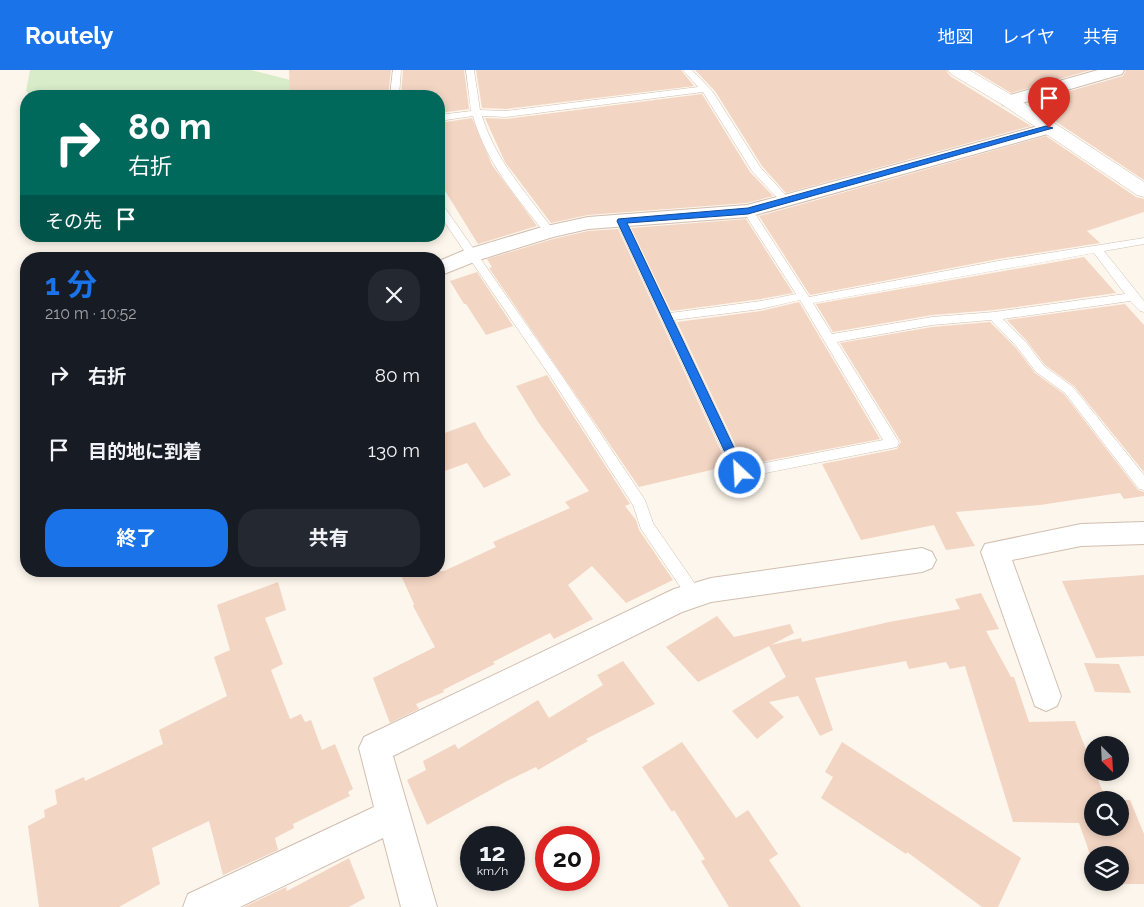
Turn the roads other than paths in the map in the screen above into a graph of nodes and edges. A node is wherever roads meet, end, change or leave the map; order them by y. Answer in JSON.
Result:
{"nodes":[{"id":1,"x":397,"y":70,"type":"edge"},
{"id":2,"x":470,"y":70,"type":"edge"},
{"id":3,"x":687,"y":70,"type":"edge"},
{"id":4,"x":957,"y":70,"type":"edge"},
{"id":5,"x":1116,"y":70,"type":"edge"},
{"id":6,"x":395,"y":90,"type":"edge"},
{"id":7,"x":705,"y":90,"type":"junction"},
{"id":8,"x":1008,"y":101,"type":"junction"},
{"id":9,"x":477,"y":114,"type":"junction"},
{"id":10,"x":445,"y":117,"type":"edge"},
{"id":11,"x":1049,"y":128,"type":"junction"},
{"id":12,"x":1144,"y":190,"type":"edge"},
{"id":13,"x":786,"y":200,"type":"junction"},
{"id":14,"x":748,"y":211,"type":"junction"},
{"id":15,"x":445,"y":216,"type":"edge"},
{"id":16,"x":621,"y":221,"type":"junction"},
{"id":17,"x":549,"y":231,"type":"junction"},
{"id":18,"x":1144,"y":241,"type":"edge"},
{"id":19,"x":1096,"y":248,"type":"junction"},
{"id":20,"x":472,"y":256,"type":"junction"},
{"id":21,"x":445,"y":267,"type":"edge"},
{"id":22,"x":1133,"y":297,"type":"junction"},
{"id":23,"x":804,"y":298,"type":"junction"},
{"id":24,"x":1144,"y":308,"type":"edge"},
{"id":25,"x":994,"y":316,"type":"junction"},
{"id":26,"x":668,"y":317,"type":"junction"},
{"id":27,"x":829,"y":338,"type":"junction"},
{"id":28,"x":1144,"y":485,"type":"edge"},
{"id":29,"x":1144,"y":533,"type":"edge"},
{"id":30,"x":922,"y":560,"type":"dead end"},
{"id":31,"x":695,"y":596,"type":"junction"},
{"id":32,"x":1046,"y":696,"type":"dead end"},
{"id":33,"x":394,"y":815,"type":"junction"},
{"id":34,"x":201,"y":907,"type":"edge"},
{"id":35,"x":419,"y":907,"type":"edge"}],
"edges":[{"from":1,"to":6,"type":"lane"},
{"from":2,"to":9,"type":"lane"},
{"from":3,"to":7,"type":"lane"},
{"from":4,"to":8,"type":"main road"},
{"from":5,"to":8,"type":"street"},
{"from":7,"to":9,"type":"lane"},
{"from":7,"to":13,"type":"lane"},
{"from":8,"to":11,"type":"main road"},
{"from":9,"to":10,"type":"lane"},
{"from":9,"to":17,"type":"lane"},
{"from":11,"to":12,"type":"main road"},
{"from":11,"to":13,"type":"street"},
{"from":13,"to":14,"type":"street"},
{"from":14,"to":16,"type":"street"},
{"from":14,"to":23,"type":"lane"},
{"from":15,"to":20,"type":"lane"},
{"from":16,"to":17,"type":"street"},
{"from":16,"to":26,"type":"lane"},
{"from":17,"to":20,"type":"street"},
{"from":18,"to":19,"type":"lane"},
{"from":19,"to":22,"type":"lane"},
{"from":19,"to":23,"type":"lane"},
{"from":20,"to":21,"type":"street"},
{"from":20,"to":31,"type":"lane"},
{"from":22,"to":24,"type":"lane"},
{"from":22,"to":25,"type":"lane"},
{"from":23,"to":26,"type":"lane"},
{"from":23,"to":27,"type":"lane"},
{"from":25,"to":27,"type":"lane"},
{"from":25,"to":28,"type":"lane"},
{"from":26,"to":27,"type":"lane"},
{"from":29,"to":32,"type":"street"},
{"from":30,"to":31,"type":"street"},
{"from":31,"to":33,"type":"street"},
{"from":33,"to":34,"type":"street"},
{"from":33,"to":35,"type":"street"}]}
